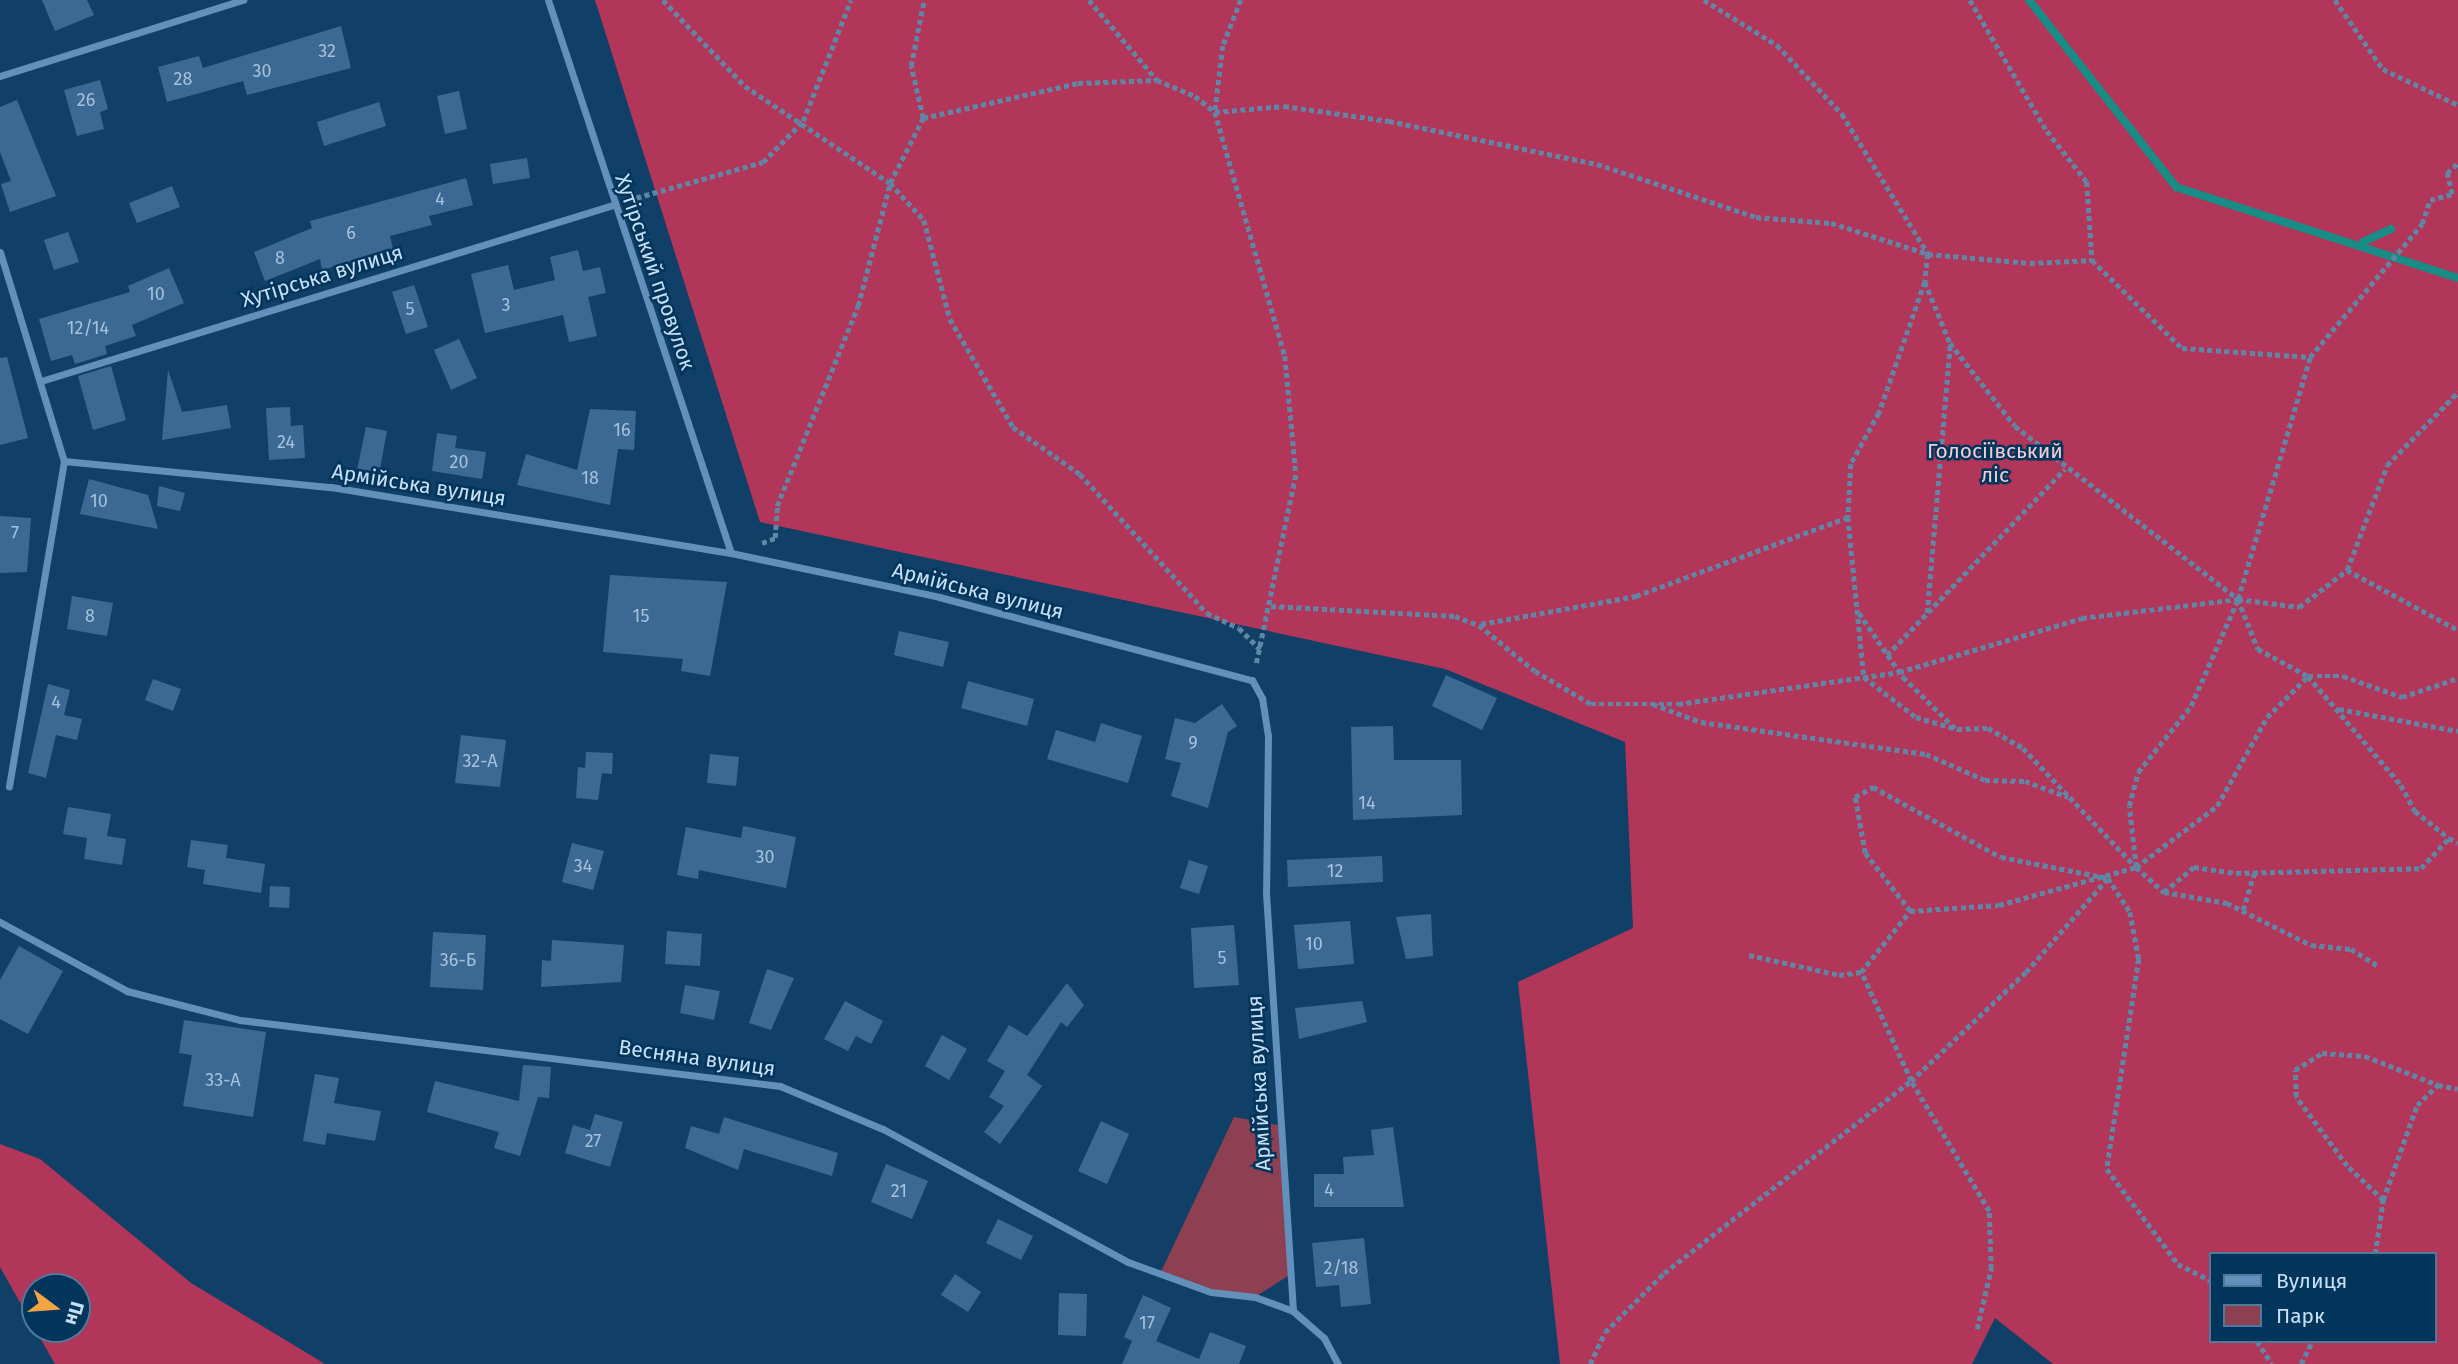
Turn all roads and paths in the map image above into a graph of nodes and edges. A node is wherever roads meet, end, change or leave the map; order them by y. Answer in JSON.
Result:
{"nodes":[{"id":1,"x":243,"y":0,"type":"edge"},
{"id":2,"x":548,"y":0,"type":"edge"},
{"id":3,"x":663,"y":0,"type":"edge"},
{"id":4,"x":851,"y":0,"type":"edge"},
{"id":5,"x":924,"y":0,"type":"edge"},
{"id":6,"x":1089,"y":0,"type":"edge"},
{"id":7,"x":1241,"y":0,"type":"edge"},
{"id":8,"x":1704,"y":0,"type":"edge"},
{"id":9,"x":1970,"y":0,"type":"edge"},
{"id":10,"x":2335,"y":0,"type":"edge"},
{"id":11,"x":0,"y":76,"type":"edge"},
{"id":12,"x":1157,"y":80,"type":"junction"},
{"id":13,"x":2458,"y":105,"type":"edge"},
{"id":14,"x":1215,"y":112,"type":"junction"},
{"id":15,"x":923,"y":118,"type":"junction"},
{"id":16,"x":803,"y":121,"type":"junction"},
{"id":17,"x":2458,"y":163,"type":"edge"},
{"id":18,"x":890,"y":183,"type":"junction"},
{"id":19,"x":613,"y":205,"type":"junction"},
{"id":20,"x":0,"y":252,"type":"edge"},
{"id":21,"x":1928,"y":254,"type":"junction"},
{"id":22,"x":2092,"y":260,"type":"junction"},
{"id":23,"x":1925,"y":282,"type":"junction"},
{"id":24,"x":1950,"y":343,"type":"junction"},
{"id":25,"x":2310,"y":357,"type":"junction"},
{"id":26,"x":41,"y":381,"type":"junction"},
{"id":27,"x":2458,"y":391,"type":"edge"},
{"id":28,"x":64,"y":461,"type":"junction"},
{"id":29,"x":2065,"y":470,"type":"junction"},
{"id":30,"x":1848,"y":517,"type":"junction"},
{"id":31,"x":732,"y":553,"type":"junction"},
{"id":32,"x":2347,"y":570,"type":"junction"},
{"id":33,"x":2238,"y":599,"type":"junction"},
{"id":34,"x":1271,"y":606,"type":"junction"},
{"id":35,"x":1857,"y":611,"type":"junction"},
{"id":36,"x":1927,"y":613,"type":"junction"},
{"id":37,"x":1479,"y":625,"type":"junction"},
{"id":38,"x":2458,"y":631,"type":"edge"},
{"id":39,"x":1260,"y":649,"type":"junction"},
{"id":40,"x":1887,"y":655,"type":"junction"},
{"id":41,"x":1899,"y":672,"type":"junction"},
{"id":42,"x":2308,"y":676,"type":"junction"},
{"id":43,"x":1864,"y":677,"type":"junction"},
{"id":44,"x":2458,"y":678,"type":"edge"},
{"id":45,"x":1251,"y":680,"type":"junction"},
{"id":46,"x":1647,"y":702,"type":"junction"},
{"id":47,"x":2337,"y":709,"type":"junction"},
{"id":48,"x":1957,"y":729,"type":"junction"},
{"id":49,"x":2458,"y":731,"type":"edge"},
{"id":50,"x":9,"y":786,"type":"dead end"},
{"id":51,"x":2072,"y":799,"type":"junction"},
{"id":52,"x":2449,"y":838,"type":"junction"},
{"id":53,"x":2458,"y":843,"type":"edge"},
{"id":54,"x":2136,"y":867,"type":"junction"},
{"id":55,"x":2254,"y":873,"type":"junction"},
{"id":56,"x":2108,"y":878,"type":"junction"},
{"id":57,"x":2164,"y":892,"type":"junction"},
{"id":58,"x":2243,"y":910,"type":"junction"},
{"id":59,"x":1910,"y":911,"type":"junction"},
{"id":60,"x":0,"y":922,"type":"edge"},
{"id":61,"x":1749,"y":956,"type":"dead end"},
{"id":62,"x":2378,"y":966,"type":"dead end"},
{"id":63,"x":1861,"y":972,"type":"junction"},
{"id":64,"x":1911,"y":1081,"type":"junction"},
{"id":65,"x":2438,"y":1085,"type":"junction"},
{"id":66,"x":2458,"y":1089,"type":"edge"},
{"id":67,"x":2383,"y":1199,"type":"junction"},
{"id":68,"x":2375,"y":1252,"type":"edge"},
{"id":69,"x":2210,"y":1280,"type":"edge"},
{"id":70,"x":1293,"y":1311,"type":"junction"},
{"id":71,"x":1977,"y":1329,"type":"dead end"},
{"id":72,"x":2259,"y":1343,"type":"edge"},
{"id":73,"x":2311,"y":1343,"type":"edge"},
{"id":74,"x":1338,"y":1364,"type":"edge"},
{"id":75,"x":1590,"y":1364,"type":"edge"},
{"id":76,"x":2272,"y":1364,"type":"edge"},
{"id":77,"x":2301,"y":1364,"type":"edge"}],
"edges":[{"from":1,"to":11,"type":"street"},
{"from":2,"to":19,"type":"street","name":"Хутірський провулок"},
{"from":3,"to":16,"type":"path"},
{"from":4,"to":16,"type":"path"},
{"from":5,"to":15,"type":"path"},
{"from":6,"to":12,"type":"path"},
{"from":7,"to":14,"type":"path"},
{"from":8,"to":21,"type":"path"},
{"from":9,"to":22,"type":"path"},
{"from":10,"to":13,"type":"path"},
{"from":12,"to":14,"type":"path"},
{"from":12,"to":15,"type":"path"},
{"from":14,"to":21,"type":"path"},
{"from":14,"to":34,"type":"path"},
{"from":15,"to":18,"type":"path"},
{"from":16,"to":18,"type":"path"},
{"from":16,"to":19,"type":"path"},
{"from":17,"to":25,"type":"path"},
{"from":18,"to":31,"type":"path"},
{"from":18,"to":39,"type":"path"},
{"from":19,"to":26,"type":"street","name":"Хутірська вулиця"},
{"from":19,"to":31,"type":"street","name":"Хутірський провулок"},
{"from":20,"to":26,"type":"street"},
{"from":21,"to":22,"type":"path"},
{"from":21,"to":23,"type":"path"},
{"from":22,"to":25,"type":"path"},
{"from":23,"to":24,"type":"path"},
{"from":23,"to":30,"type":"path"},
{"from":24,"to":29,"type":"path"},
{"from":24,"to":36,"type":"path"},
{"from":25,"to":33,"type":"path"},
{"from":26,"to":28,"type":"street"},
{"from":27,"to":32,"type":"path"},
{"from":28,"to":31,"type":"street","name":"Армійська вулиця"},
{"from":28,"to":50,"type":"street"},
{"from":29,"to":33,"type":"path"},
{"from":29,"to":36,"type":"path"},
{"from":30,"to":35,"type":"path"},
{"from":30,"to":37,"type":"path"},
{"from":31,"to":45,"type":"street","name":"Армійська вулиця"},
{"from":32,"to":33,"type":"path"},
{"from":32,"to":38,"type":"path"},
{"from":33,"to":41,"type":"path"},
{"from":33,"to":42,"type":"path"},
{"from":33,"to":54,"type":"path"},
{"from":34,"to":37,"type":"path"},
{"from":34,"to":39,"type":"path"},
{"from":35,"to":40,"type":"path"},
{"from":35,"to":43,"type":"path"},
{"from":36,"to":40,"type":"path"},
{"from":37,"to":46,"type":"path"},
{"from":39,"to":45,"type":"path"},
{"from":40,"to":41,"type":"path"},
{"from":41,"to":43,"type":"path"},
{"from":41,"to":48,"type":"path"},
{"from":42,"to":44,"type":"path"},
{"from":42,"to":47,"type":"path"},
{"from":42,"to":54,"type":"path"},
{"from":43,"to":46,"type":"path"},
{"from":43,"to":48,"type":"path"},
{"from":45,"to":70,"type":"street","name":"Армійська вулиця"},
{"from":46,"to":51,"type":"path"},
{"from":47,"to":49,"type":"path"},
{"from":47,"to":52,"type":"path"},
{"from":48,"to":51,"type":"path"},
{"from":51,"to":54,"type":"path"},
{"from":52,"to":53,"type":"path"},
{"from":52,"to":55,"type":"path"},
{"from":54,"to":56,"type":"path"},
{"from":54,"to":57,"type":"path"},
{"from":55,"to":57,"type":"path"},
{"from":55,"to":58,"type":"path"},
{"from":56,"to":59,"type":"path"},
{"from":56,"to":59,"type":"path"},
{"from":56,"to":64,"type":"path"},
{"from":56,"to":69,"type":"path"},
{"from":57,"to":58,"type":"path"},
{"from":58,"to":62,"type":"path"},
{"from":59,"to":63,"type":"path"},
{"from":60,"to":70,"type":"street","name":"Весняна вулиця"},
{"from":61,"to":63,"type":"path"},
{"from":63,"to":64,"type":"path"},
{"from":64,"to":71,"type":"path"},
{"from":64,"to":75,"type":"path"},
{"from":65,"to":66,"type":"path"},
{"from":65,"to":67,"type":"path"},
{"from":65,"to":67,"type":"path"},
{"from":67,"to":68,"type":"path"},
{"from":70,"to":74,"type":"street","name":"Весняна вулиця"},
{"from":72,"to":76,"type":"path"},
{"from":73,"to":77,"type":"path"}]}
